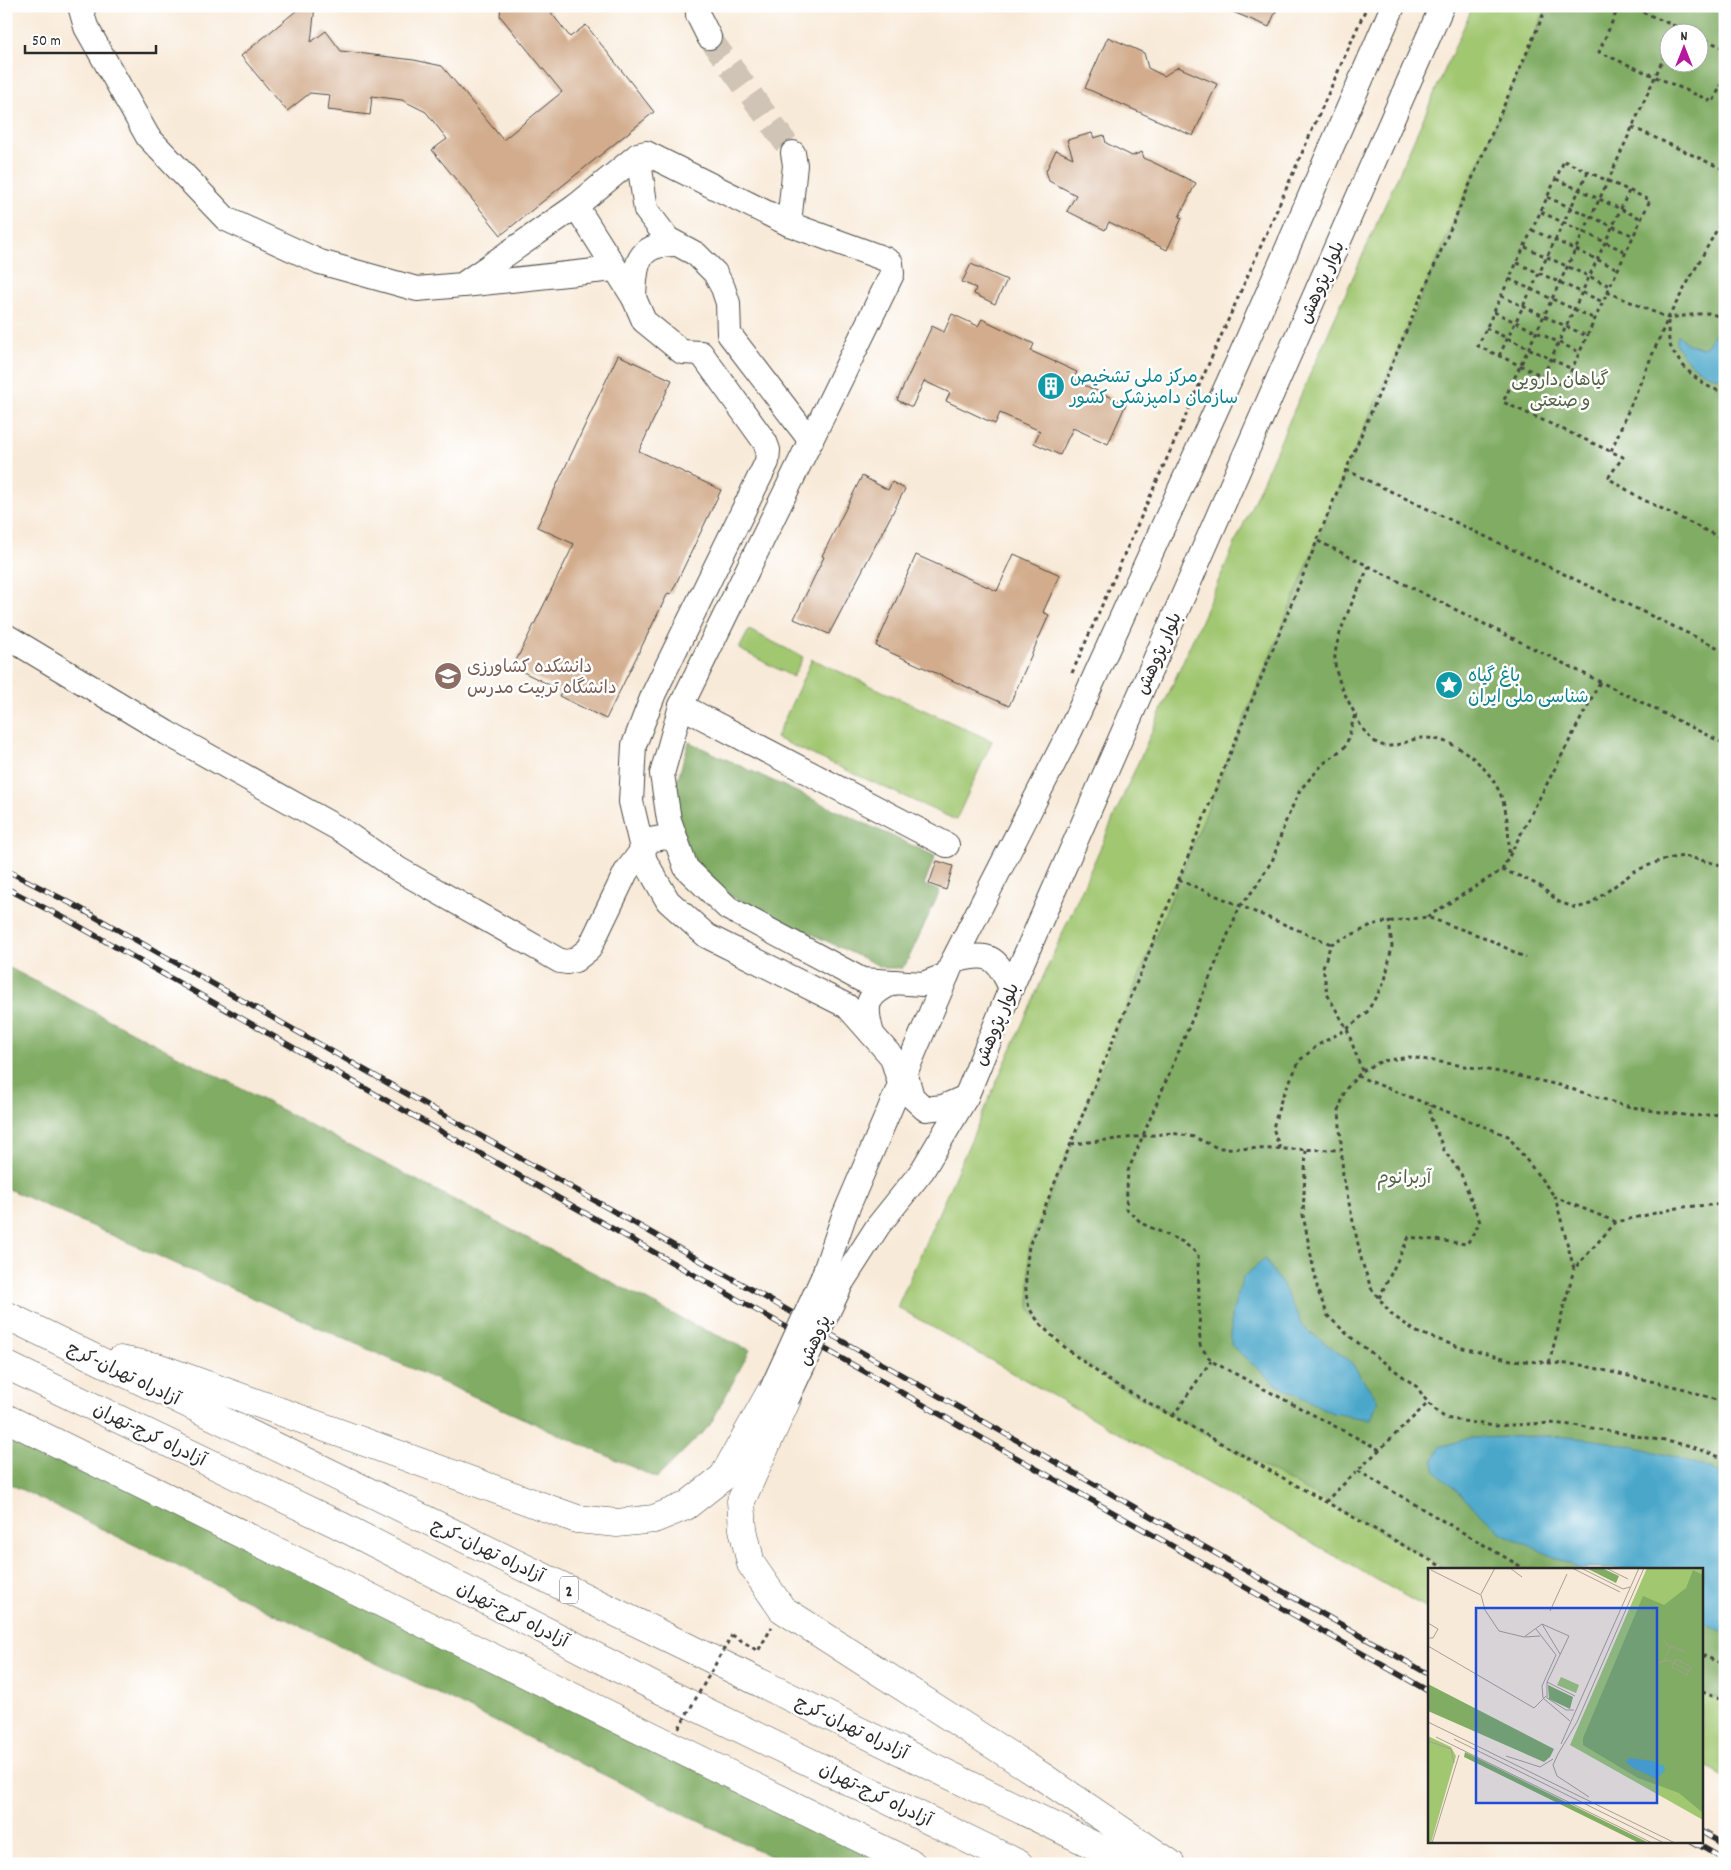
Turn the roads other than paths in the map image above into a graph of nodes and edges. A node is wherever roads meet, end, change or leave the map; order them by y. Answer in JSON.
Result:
{"nodes":[{"id":1,"x":80,"y":6,"type":"edge"},
{"id":2,"x":698,"y":6,"type":"edge"},
{"id":3,"x":1393,"y":6,"type":"edge"},
{"id":4,"x":1442,"y":6,"type":"edge"},
{"id":5,"x":709,"y":37,"type":"tunnel mouth"},
{"id":6,"x":793,"y":153,"type":"tunnel mouth"},
{"id":7,"x":638,"y":155,"type":"junction"},
{"id":8,"x":576,"y":206,"type":"junction"},
{"id":9,"x":788,"y":224,"type":"junction"},
{"id":10,"x":675,"y":244,"type":"junction"},
{"id":11,"x":614,"y":269,"type":"junction"},
{"id":12,"x":462,"y":285,"type":"junction"},
{"id":13,"x":634,"y":298,"type":"junction"},
{"id":14,"x":811,"y":441,"type":"junction"},
{"id":15,"x":6,"y":636,"type":"edge"},
{"id":16,"x":681,"y":706,"type":"junction"},
{"id":17,"x":668,"y":815,"type":"junction"},
{"id":18,"x":635,"y":818,"type":"junction"},
{"id":19,"x":676,"y":841,"type":"junction"},
{"id":20,"x":947,"y":845,"type":"dead end"},
{"id":21,"x":642,"y":848,"type":"junction"},
{"id":22,"x":950,"y":968,"type":"junction"},
{"id":23,"x":895,"y":982,"type":"junction"},
{"id":24,"x":1011,"y":988,"type":"junction"},
{"id":25,"x":872,"y":1034,"type":"junction"},
{"id":26,"x":903,"y":1078,"type":"junction"},
{"id":27,"x":966,"y":1097,"type":"junction"},
{"id":28,"x":832,"y":1279,"type":"junction"},
{"id":29,"x":6,"y":1315,"type":"edge"},
{"id":30,"x":82,"y":1352,"type":"junction"},
{"id":31,"x":6,"y":1365,"type":"edge"},
{"id":32,"x":779,"y":1395,"type":"junction"},
{"id":33,"x":6,"y":1418,"type":"edge"},
{"id":34,"x":912,"y":1864,"type":"edge"},
{"id":35,"x":1019,"y":1864,"type":"edge"},
{"id":36,"x":1132,"y":1864,"type":"edge"},
{"id":37,"x":1171,"y":1864,"type":"edge"}],
"edges":[{"from":1,"to":12,"type":"street"},
{"from":2,"to":5,"type":"street"},
{"from":3,"to":22,"type":"street"},
{"from":4,"to":24,"type":"street","name":"بلوار پژوهش"},
{"from":6,"to":9,"type":"street"},
{"from":7,"to":8,"type":"street"},
{"from":7,"to":9,"type":"street"},
{"from":7,"to":10,"type":"street"},
{"from":8,"to":11,"type":"street"},
{"from":8,"to":12,"type":"street"},
{"from":9,"to":14,"type":"street"},
{"from":10,"to":13,"type":"street"},
{"from":10,"to":14,"type":"street"},
{"from":11,"to":12,"type":"street"},
{"from":11,"to":13,"type":"street"},
{"from":13,"to":18,"type":"street"},
{"from":14,"to":16,"type":"street"},
{"from":15,"to":21,"type":"street"},
{"from":16,"to":17,"type":"street"},
{"from":16,"to":20,"type":"street"},
{"from":17,"to":18,"type":"street"},
{"from":17,"to":19,"type":"street"},
{"from":18,"to":21,"type":"street"},
{"from":19,"to":21,"type":"street"},
{"from":19,"to":23,"type":"street"},
{"from":21,"to":25,"type":"street"},
{"from":22,"to":23,"type":"street"},
{"from":22,"to":24,"type":"street"},
{"from":22,"to":26,"type":"street"},
{"from":23,"to":25,"type":"street"},
{"from":24,"to":27,"type":"street","name":"بلوار پژوهش"},
{"from":25,"to":26,"type":"street"},
{"from":26,"to":27,"type":"street"},
{"from":26,"to":28,"type":"street"},
{"from":27,"to":28,"type":"street","name":"بلوار پژوهش"},
{"from":28,"to":32,"type":"street","name":"پژوهش","bridge":true},
{"from":29,"to":30,"type":"main road","name":"آزادراه تهران-کرج","number":"2"},
{"from":30,"to":32,"type":"main road"},
{"from":30,"to":36,"type":"main road","name":"آزادراه تهران-کرج","number":"2"},
{"from":31,"to":35,"type":"main road","name":"آزادراه کرج-تهران"},
{"from":32,"to":37,"type":"main road"},
{"from":33,"to":34,"type":"main road"}]}
